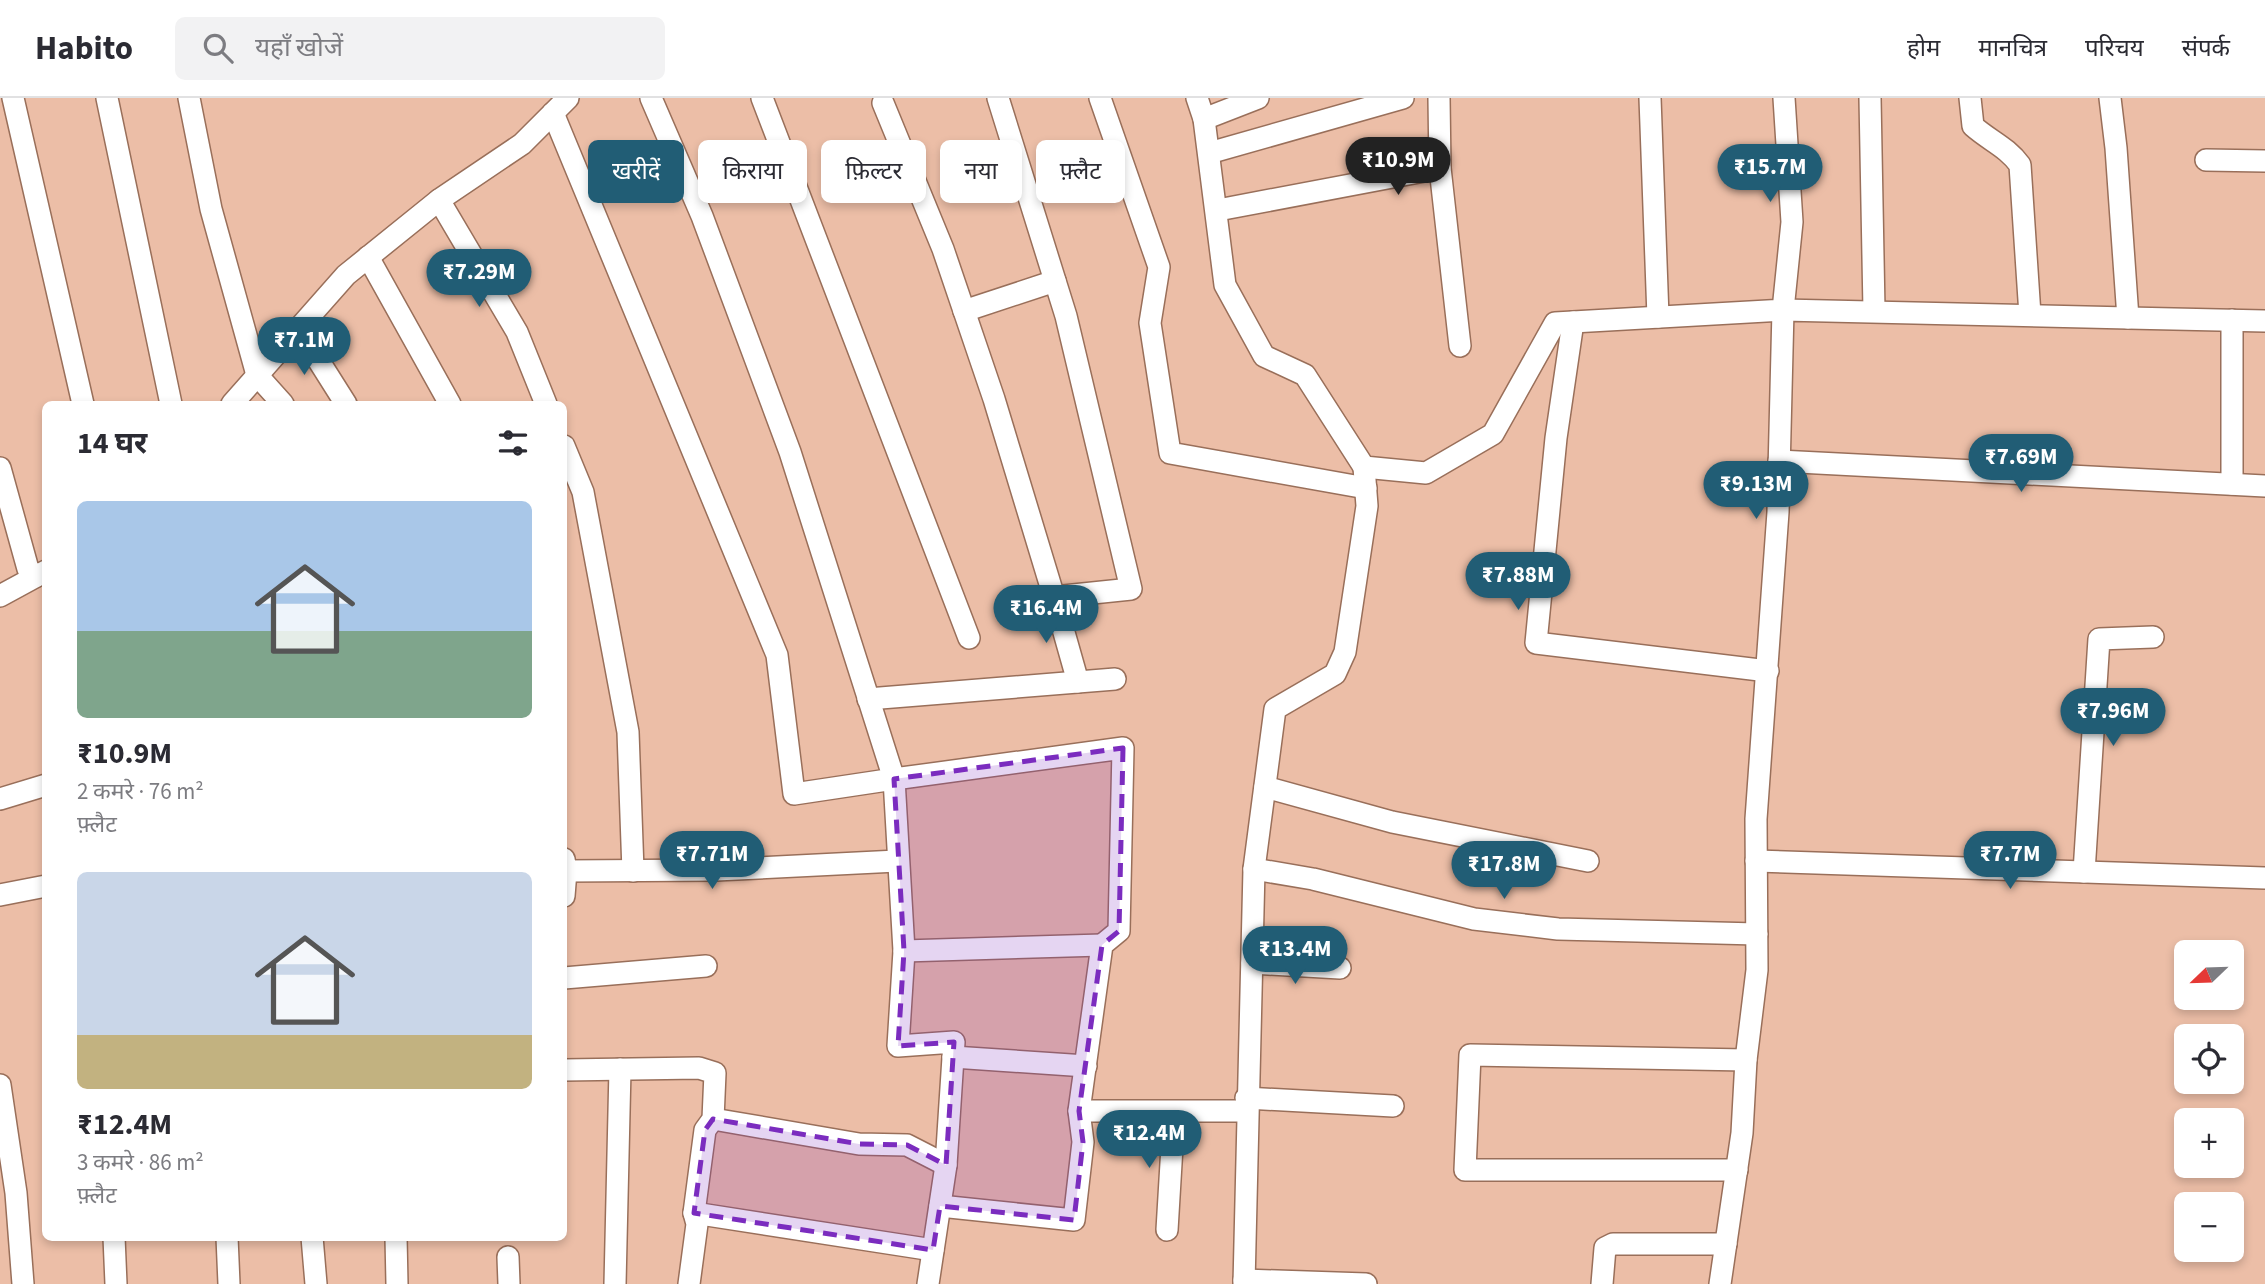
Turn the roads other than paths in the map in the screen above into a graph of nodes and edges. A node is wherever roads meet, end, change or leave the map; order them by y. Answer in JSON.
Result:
{"nodes":[{"id":1,"x":13,"y":98,"type":"edge"},
{"id":2,"x":107,"y":98,"type":"edge"},
{"id":3,"x":190,"y":98,"type":"edge"},
{"id":4,"x":650,"y":98,"type":"edge"},
{"id":5,"x":762,"y":98,"type":"edge"},
{"id":6,"x":998,"y":98,"type":"edge"},
{"id":7,"x":1100,"y":98,"type":"edge"},
{"id":8,"x":1197,"y":98,"type":"edge"},
{"id":9,"x":1258,"y":98,"type":"edge"},
{"id":10,"x":1402,"y":98,"type":"edge"},
{"id":11,"x":1439,"y":98,"type":"edge"},
{"id":12,"x":1650,"y":98,"type":"edge"},
{"id":13,"x":1784,"y":98,"type":"edge"},
{"id":14,"x":1870,"y":98,"type":"edge"},
{"id":15,"x":1970,"y":98,"type":"edge"},
{"id":16,"x":2110,"y":98,"type":"edge"},
{"id":17,"x":883,"y":103,"type":"dead end"},
{"id":18,"x":560,"y":106,"type":"edge"},
{"id":19,"x":1204,"y":119,"type":"junction"},
{"id":20,"x":1209,"y":153,"type":"junction"},
{"id":21,"x":2206,"y":160,"type":"dead end"},
{"id":22,"x":2265,"y":161,"type":"edge"},
{"id":23,"x":1440,"y":168,"type":"junction"},
{"id":24,"x":439,"y":200,"type":"junction"},
{"id":25,"x":1217,"y":210,"type":"junction"},
{"id":26,"x":368,"y":257,"type":"junction"},
{"id":27,"x":1055,"y":281,"type":"junction"},
{"id":28,"x":1783,"y":310,"type":"junction"},
{"id":29,"x":1874,"y":310,"type":"junction"},
{"id":30,"x":964,"y":311,"type":"junction"},
{"id":31,"x":2030,"y":315,"type":"junction"},
{"id":32,"x":1658,"y":317,"type":"junction"},
{"id":33,"x":2128,"y":318,"type":"junction"},
{"id":34,"x":2232,"y":320,"type":"junction"},
{"id":35,"x":2265,"y":321,"type":"edge"},
{"id":36,"x":1573,"y":322,"type":"junction"},
{"id":37,"x":298,"y":328,"type":"junction"},
{"id":38,"x":1460,"y":346,"type":"dead end"},
{"id":39,"x":257,"y":375,"type":"junction"},
{"id":40,"x":82,"y":401,"type":"edge"},
{"id":41,"x":169,"y":401,"type":"edge"},
{"id":42,"x":235,"y":401,"type":"edge"},
{"id":43,"x":280,"y":401,"type":"edge"},
{"id":44,"x":344,"y":401,"type":"edge"},
{"id":45,"x":448,"y":401,"type":"edge"},
{"id":46,"x":545,"y":401,"type":"edge"},
{"id":47,"x":567,"y":453,"type":"edge"},
{"id":48,"x":1779,"y":460,"type":"junction"},
{"id":49,"x":0,"y":468,"type":"edge"},
{"id":50,"x":1365,"y":477,"type":"junction"},
{"id":51,"x":2232,"y":484,"type":"junction"},
{"id":52,"x":2265,"y":486,"type":"edge"},
{"id":53,"x":41,"y":574,"type":"edge"},
{"id":54,"x":0,"y":596,"type":"edge"},
{"id":55,"x":1054,"y":597,"type":"junction"},
{"id":56,"x":2153,"y":637,"type":"dead end"},
{"id":57,"x":969,"y":638,"type":"dead end"},
{"id":58,"x":1768,"y":671,"type":"junction"},
{"id":59,"x":1115,"y":679,"type":"dead end"},
{"id":60,"x":1078,"y":682,"type":"junction"},
{"id":61,"x":868,"y":699,"type":"junction"},
{"id":62,"x":894,"y":779,"type":"junction"},
{"id":63,"x":42,"y":786,"type":"edge"},
{"id":64,"x":1265,"y":787,"type":"junction"},
{"id":65,"x":0,"y":799,"type":"edge"},
{"id":66,"x":1588,"y":860,"type":"dead end"},
{"id":67,"x":897,"y":861,"type":"junction"},
{"id":68,"x":1756,"y":861,"type":"junction"},
{"id":69,"x":567,"y":865,"type":"edge"},
{"id":70,"x":1254,"y":869,"type":"junction"},
{"id":71,"x":633,"y":871,"type":"junction"},
{"id":72,"x":2084,"y":872,"type":"junction"},
{"id":73,"x":2265,"y":878,"type":"edge"},
{"id":74,"x":42,"y":887,"type":"edge"},
{"id":75,"x":0,"y":895,"type":"edge"},
{"id":76,"x":1756,"y":934,"type":"junction"},
{"id":77,"x":1102,"y":944,"type":"junction"},
{"id":78,"x":904,"y":951,"type":"junction"},
{"id":79,"x":1252,"y":963,"type":"junction"},
{"id":80,"x":706,"y":966,"type":"dead end"},
{"id":81,"x":1340,"y":968,"type":"dead end"},
{"id":82,"x":567,"y":978,"type":"edge"},
{"id":83,"x":953,"y":1057,"type":"junction"},
{"id":84,"x":1746,"y":1060,"type":"junction"},
{"id":85,"x":1086,"y":1066,"type":"junction"},
{"id":86,"x":620,"y":1069,"type":"junction"},
{"id":87,"x":567,"y":1070,"type":"edge"},
{"id":88,"x":0,"y":1085,"type":"edge"},
{"id":89,"x":1246,"y":1104,"type":"junction"},
{"id":90,"x":1393,"y":1106,"type":"dead end"},
{"id":91,"x":1079,"y":1111,"type":"junction"},
{"id":92,"x":1174,"y":1113,"type":"junction"},
{"id":93,"x":713,"y":1119,"type":"junction"},
{"id":94,"x":946,"y":1165,"type":"junction"},
{"id":95,"x":1737,"y":1170,"type":"junction"},
{"id":96,"x":940,"y":1206,"type":"junction"},
{"id":97,"x":694,"y":1213,"type":"junction"},
{"id":98,"x":1167,"y":1230,"type":"dead end"},
{"id":99,"x":114,"y":1241,"type":"edge"},
{"id":100,"x":227,"y":1241,"type":"edge"},
{"id":101,"x":312,"y":1241,"type":"edge"},
{"id":102,"x":396,"y":1241,"type":"edge"},
{"id":103,"x":1726,"y":1244,"type":"junction"},
{"id":104,"x":933,"y":1250,"type":"junction"},
{"id":105,"x":508,"y":1257,"type":"dead end"},
{"id":106,"x":1244,"y":1282,"type":"edge"},
{"id":107,"x":23,"y":1284,"type":"edge"},
{"id":108,"x":117,"y":1284,"type":"edge"},
{"id":109,"x":229,"y":1284,"type":"edge"},
{"id":110,"x":316,"y":1284,"type":"edge"},
{"id":111,"x":397,"y":1284,"type":"edge"},
{"id":112,"x":509,"y":1284,"type":"edge"},
{"id":113,"x":615,"y":1284,"type":"edge"},
{"id":114,"x":689,"y":1284,"type":"edge"},
{"id":115,"x":928,"y":1284,"type":"edge"},
{"id":116,"x":1366,"y":1284,"type":"edge"},
{"id":117,"x":1602,"y":1284,"type":"edge"},
{"id":118,"x":1720,"y":1284,"type":"edge"}],
"edges":[{"from":1,"to":40,"type":"street"},
{"from":2,"to":41,"type":"street"},
{"from":3,"to":39,"type":"street"},
{"from":4,"to":61,"type":"street"},
{"from":5,"to":57,"type":"street"},
{"from":6,"to":27,"type":"street"},
{"from":7,"to":50,"type":"street"},
{"from":8,"to":19,"type":"street"},
{"from":9,"to":19,"type":"street"},
{"from":10,"to":20,"type":"street"},
{"from":11,"to":23,"type":"street"},
{"from":12,"to":32,"type":"street"},
{"from":13,"to":28,"type":"street"},
{"from":14,"to":29,"type":"street"},
{"from":15,"to":31,"type":"street"},
{"from":16,"to":33,"type":"street"},
{"from":17,"to":30,"type":"street"},
{"from":18,"to":24,"type":"street"},
{"from":18,"to":62,"type":"street"},
{"from":19,"to":20,"type":"street"},
{"from":20,"to":25,"type":"street"},
{"from":21,"to":22,"type":"street"},
{"from":23,"to":25,"type":"street"},
{"from":23,"to":38,"type":"street"},
{"from":24,"to":26,"type":"street"},
{"from":24,"to":46,"type":"street"},
{"from":25,"to":50,"type":"street"},
{"from":26,"to":37,"type":"street"},
{"from":26,"to":45,"type":"street"},
{"from":27,"to":30,"type":"street"},
{"from":27,"to":55,"type":"street"},
{"from":28,"to":29,"type":"street"},
{"from":28,"to":32,"type":"street"},
{"from":28,"to":48,"type":"street"},
{"from":29,"to":31,"type":"street"},
{"from":30,"to":55,"type":"street"},
{"from":31,"to":33,"type":"street"},
{"from":32,"to":36,"type":"street"},
{"from":33,"to":34,"type":"street"},
{"from":34,"to":35,"type":"street"},
{"from":34,"to":51,"type":"street"},
{"from":36,"to":50,"type":"street"},
{"from":36,"to":58,"type":"street"},
{"from":37,"to":39,"type":"street"},
{"from":37,"to":44,"type":"street"},
{"from":39,"to":42,"type":"street"},
{"from":39,"to":43,"type":"street"},
{"from":47,"to":71,"type":"street"},
{"from":48,"to":51,"type":"street"},
{"from":48,"to":58,"type":"street"},
{"from":49,"to":53,"type":"street"},
{"from":50,"to":64,"type":"street"},
{"from":51,"to":52,"type":"street"},
{"from":53,"to":54,"type":"street"},
{"from":55,"to":60,"type":"street"},
{"from":56,"to":72,"type":"street"},
{"from":58,"to":68,"type":"street"},
{"from":59,"to":60,"type":"street"},
{"from":60,"to":61,"type":"street"},
{"from":61,"to":62,"type":"street"},
{"from":62,"to":67,"type":"street"},
{"from":62,"to":77,"type":"street"},
{"from":63,"to":65,"type":"street"},
{"from":64,"to":66,"type":"street"},
{"from":64,"to":70,"type":"street"},
{"from":67,"to":71,"type":"street"},
{"from":67,"to":78,"type":"street"},
{"from":68,"to":72,"type":"street"},
{"from":68,"to":76,"type":"street"},
{"from":69,"to":71,"type":"street"},
{"from":70,"to":76,"type":"street"},
{"from":70,"to":79,"type":"street"},
{"from":72,"to":73,"type":"street"},
{"from":74,"to":75,"type":"street"},
{"from":76,"to":84,"type":"street"},
{"from":77,"to":78,"type":"street"},
{"from":77,"to":85,"type":"street"},
{"from":78,"to":83,"type":"street"},
{"from":79,"to":81,"type":"street"},
{"from":79,"to":89,"type":"street"},
{"from":80,"to":82,"type":"street"},
{"from":83,"to":85,"type":"street"},
{"from":83,"to":94,"type":"street"},
{"from":84,"to":95,"type":"street"},
{"from":84,"to":95,"type":"street"},
{"from":85,"to":91,"type":"street"},
{"from":86,"to":87,"type":"street"},
{"from":86,"to":93,"type":"street"},
{"from":86,"to":113,"type":"street"},
{"from":88,"to":107,"type":"street"},
{"from":89,"to":90,"type":"street"},
{"from":89,"to":92,"type":"street"},
{"from":89,"to":106,"type":"street"},
{"from":91,"to":92,"type":"street"},
{"from":91,"to":96,"type":"street"},
{"from":92,"to":98,"type":"street"},
{"from":93,"to":94,"type":"street"},
{"from":93,"to":97,"type":"street"},
{"from":94,"to":96,"type":"street"},
{"from":95,"to":103,"type":"street"},
{"from":96,"to":104,"type":"street"},
{"from":97,"to":104,"type":"street"},
{"from":97,"to":114,"type":"street"},
{"from":99,"to":108,"type":"street"},
{"from":100,"to":109,"type":"street"},
{"from":101,"to":110,"type":"street"},
{"from":102,"to":111,"type":"street"},
{"from":103,"to":117,"type":"street"},
{"from":103,"to":118,"type":"street"},
{"from":104,"to":115,"type":"street"},
{"from":105,"to":112,"type":"street"},
{"from":106,"to":116,"type":"street"}]}
